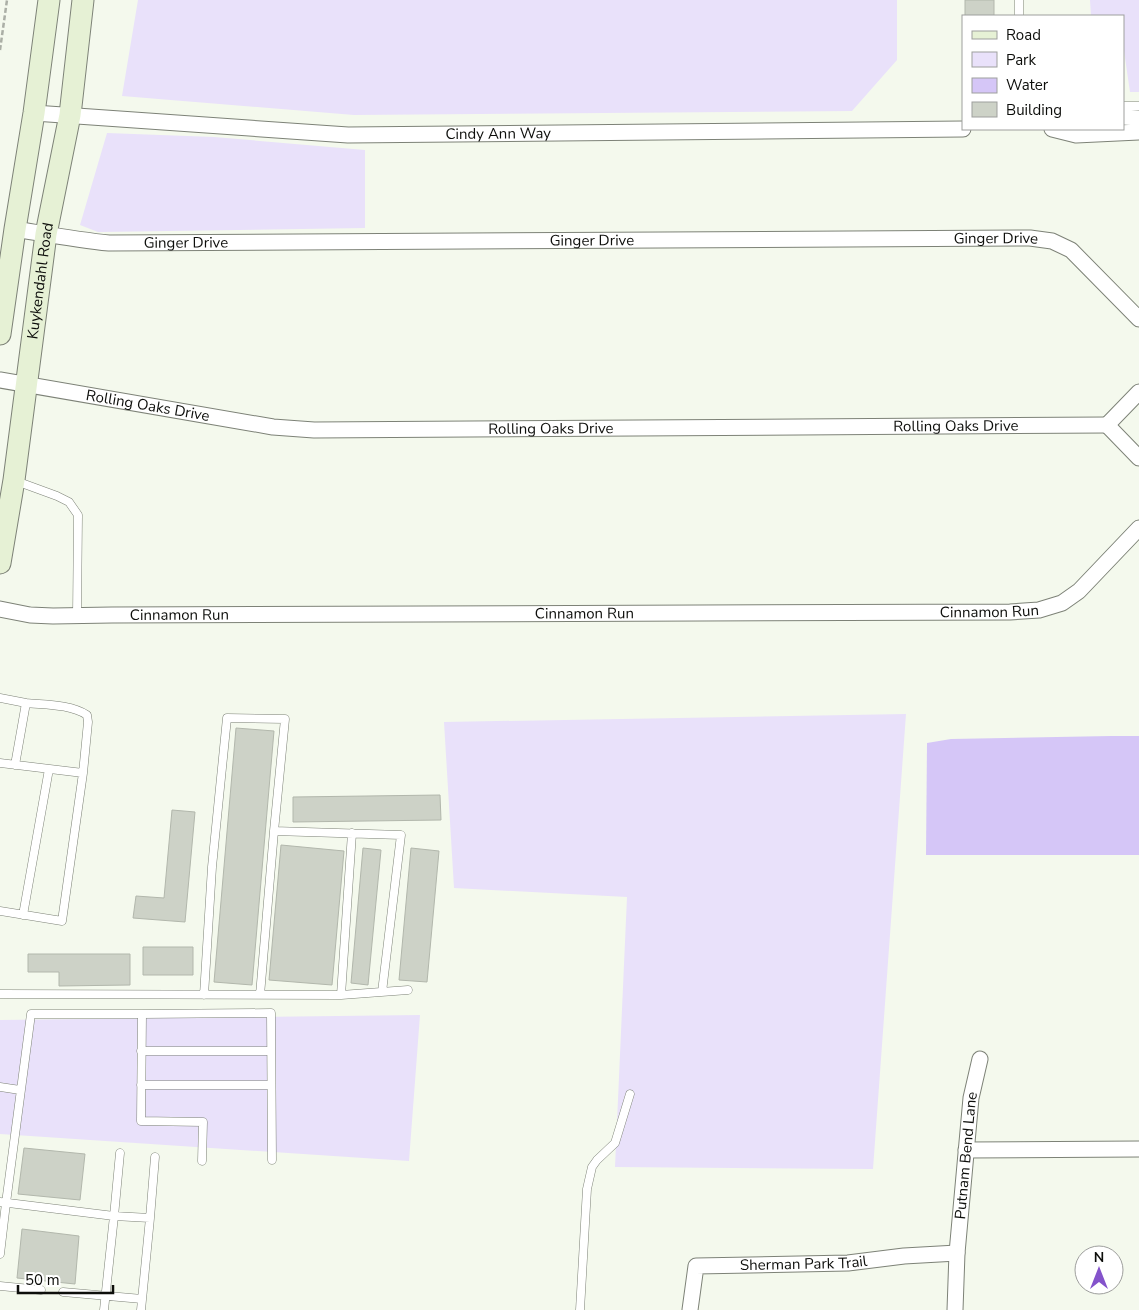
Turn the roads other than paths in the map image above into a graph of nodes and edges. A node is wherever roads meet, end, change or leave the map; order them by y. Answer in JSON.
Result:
{"nodes":[{"id":1,"x":49,"y":0,"type":"edge"},
{"id":2,"x":83,"y":0,"type":"edge"},
{"id":3,"x":1018,"y":0,"type":"edge"},
{"id":4,"x":1019,"y":15,"type":"edge"},
{"id":5,"x":1139,"y":106,"type":"edge"},
{"id":6,"x":34,"y":112,"type":"junction"},
{"id":7,"x":70,"y":115,"type":"junction"},
{"id":8,"x":1128,"y":115,"type":"edge"},
{"id":9,"x":962,"y":129,"type":"edge"},
{"id":10,"x":1057,"y":130,"type":"edge"},
{"id":11,"x":1134,"y":133,"type":"edge"},
{"id":12,"x":15,"y":229,"type":"junction"},
{"id":13,"x":46,"y":234,"type":"junction"},
{"id":14,"x":1139,"y":319,"type":"edge"},
{"id":15,"x":0,"y":334,"type":"edge"},
{"id":16,"x":0,"y":380,"type":"edge"},
{"id":17,"x":27,"y":385,"type":"junction"},
{"id":18,"x":1139,"y":392,"type":"edge"},
{"id":19,"x":1106,"y":426,"type":"junction"},
{"id":20,"x":1139,"y":458,"type":"edge"},
{"id":21,"x":14,"y":480,"type":"junction"},
{"id":22,"x":1139,"y":528,"type":"edge"},
{"id":23,"x":0,"y":563,"type":"edge"},
{"id":24,"x":0,"y":609,"type":"edge"},
{"id":25,"x":77,"y":616,"type":"junction"},
{"id":26,"x":0,"y":698,"type":"edge"},
{"id":27,"x":26,"y":702,"type":"junction"},
{"id":28,"x":0,"y":763,"type":"edge"},
{"id":29,"x":15,"y":764,"type":"junction"},
{"id":30,"x":49,"y":768,"type":"junction"},
{"id":31,"x":83,"y":773,"type":"junction"},
{"id":32,"x":274,"y":831,"type":"junction"},
{"id":33,"x":352,"y":833,"type":"junction"},
{"id":34,"x":0,"y":911,"type":"edge"},
{"id":35,"x":23,"y":915,"type":"junction"},
{"id":36,"x":408,"y":990,"type":"dead end"},
{"id":37,"x":382,"y":992,"type":"junction"},
{"id":38,"x":0,"y":994,"type":"edge"},
{"id":39,"x":204,"y":995,"type":"junction"},
{"id":40,"x":260,"y":995,"type":"junction"},
{"id":41,"x":341,"y":995,"type":"junction"},
{"id":42,"x":142,"y":1014,"type":"junction"},
{"id":43,"x":142,"y":1051,"type":"junction"},
{"id":44,"x":271,"y":1051,"type":"junction"},
{"id":45,"x":980,"y":1059,"type":"dead end"},
{"id":46,"x":142,"y":1084,"type":"junction"},
{"id":47,"x":271,"y":1085,"type":"junction"},
{"id":48,"x":0,"y":1087,"type":"edge"},
{"id":49,"x":20,"y":1090,"type":"junction"},
{"id":50,"x":630,"y":1094,"type":"dead end"},
{"id":51,"x":1139,"y":1149,"type":"edge"},
{"id":52,"x":966,"y":1150,"type":"junction"},
{"id":53,"x":120,"y":1153,"type":"dead end"},
{"id":54,"x":155,"y":1157,"type":"dead end"},
{"id":55,"x":272,"y":1160,"type":"dead end"},
{"id":56,"x":202,"y":1161,"type":"dead end"},
{"id":57,"x":3,"y":1202,"type":"edge"},
{"id":58,"x":114,"y":1216,"type":"junction"},
{"id":59,"x":150,"y":1218,"type":"junction"},
{"id":60,"x":958,"y":1253,"type":"junction"},
{"id":61,"x":0,"y":1254,"type":"edge"},
{"id":62,"x":0,"y":1286,"type":"edge"},
{"id":63,"x":41,"y":1290,"type":"dead end"},
{"id":64,"x":63,"y":1292,"type":"dead end"},
{"id":65,"x":106,"y":1296,"type":"junction"},
{"id":66,"x":142,"y":1299,"type":"junction"},
{"id":67,"x":104,"y":1310,"type":"edge"},
{"id":68,"x":141,"y":1310,"type":"edge"},
{"id":69,"x":580,"y":1310,"type":"edge"},
{"id":70,"x":690,"y":1310,"type":"edge"},
{"id":71,"x":955,"y":1310,"type":"edge"}],
"edges":[{"from":1,"to":6,"type":"main road"},
{"from":2,"to":7,"type":"main road","name":"Kuykendahl Road"},
{"from":3,"to":4,"type":"lane"},
{"from":5,"to":8,"type":"lane"},
{"from":6,"to":7,"type":"street","name":"Cindy Ann Way"},
{"from":6,"to":12,"type":"main road"},
{"from":7,"to":9,"type":"street","name":"Cindy Ann Way"},
{"from":7,"to":13,"type":"main road","name":"Kuykendahl Road"},
{"from":8,"to":11,"type":"lane"},
{"from":10,"to":11,"type":"street"},
{"from":12,"to":13,"type":"street","name":"Ginger Drive"},
{"from":12,"to":15,"type":"main road"},
{"from":13,"to":14,"type":"street","name":"Ginger Drive"},
{"from":13,"to":17,"type":"main road","name":"Kuykendahl Road"},
{"from":16,"to":17,"type":"street","name":"Rolling Oaks Drive"},
{"from":17,"to":19,"type":"street","name":"Rolling Oaks Drive"},
{"from":17,"to":21,"type":"main road","name":"Kuykendahl Road"},
{"from":18,"to":19,"type":"street"},
{"from":19,"to":20,"type":"street"},
{"from":21,"to":23,"type":"main road","name":"Kuykendahl Road"},
{"from":21,"to":25,"type":"lane"},
{"from":22,"to":25,"type":"street","name":"Cinnamon Run"},
{"from":24,"to":25,"type":"street","name":"Cinnamon Run"},
{"from":26,"to":27,"type":"lane"},
{"from":27,"to":29,"type":"lane"},
{"from":27,"to":31,"type":"lane"},
{"from":28,"to":29,"type":"lane"},
{"from":29,"to":30,"type":"lane"},
{"from":30,"to":31,"type":"lane"},
{"from":30,"to":35,"type":"lane"},
{"from":31,"to":35,"type":"lane"},
{"from":32,"to":33,"type":"lane"},
{"from":32,"to":39,"type":"lane"},
{"from":32,"to":40,"type":"lane"},
{"from":33,"to":37,"type":"lane"},
{"from":33,"to":41,"type":"lane"},
{"from":34,"to":35,"type":"lane"},
{"from":36,"to":37,"type":"lane"},
{"from":37,"to":41,"type":"lane"},
{"from":38,"to":39,"type":"lane"},
{"from":39,"to":40,"type":"lane"},
{"from":40,"to":41,"type":"lane"},
{"from":42,"to":43,"type":"lane"},
{"from":42,"to":44,"type":"lane"},
{"from":42,"to":49,"type":"lane"},
{"from":43,"to":44,"type":"lane"},
{"from":43,"to":46,"type":"lane"},
{"from":44,"to":47,"type":"lane"},
{"from":45,"to":52,"type":"street","name":"Putnam Bend Lane"},
{"from":46,"to":47,"type":"lane"},
{"from":46,"to":56,"type":"lane"},
{"from":47,"to":55,"type":"lane"},
{"from":48,"to":49,"type":"lane"},
{"from":49,"to":57,"type":"lane"},
{"from":50,"to":69,"type":"lane"},
{"from":51,"to":52,"type":"street"},
{"from":52,"to":60,"type":"street","name":"Putnam Bend Lane"},
{"from":53,"to":58,"type":"lane"},
{"from":54,"to":59,"type":"lane"},
{"from":57,"to":58,"type":"lane"},
{"from":57,"to":61,"type":"lane"},
{"from":58,"to":59,"type":"lane"},
{"from":58,"to":65,"type":"lane"},
{"from":59,"to":66,"type":"lane"},
{"from":60,"to":70,"type":"street","name":"Sherman Park Trail"},
{"from":60,"to":71,"type":"street","name":"Putnam Bend Lane"},
{"from":62,"to":63,"type":"lane"},
{"from":64,"to":65,"type":"lane"},
{"from":65,"to":66,"type":"lane"},
{"from":65,"to":67,"type":"lane"},
{"from":66,"to":68,"type":"lane"}]}
